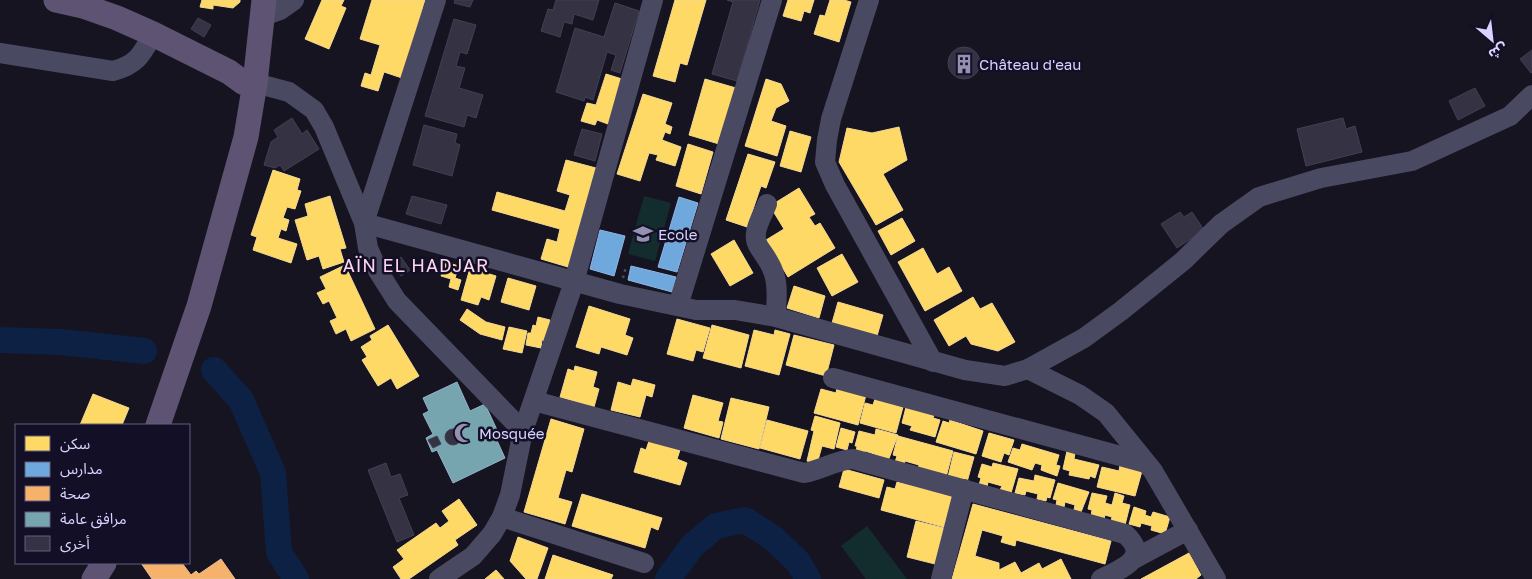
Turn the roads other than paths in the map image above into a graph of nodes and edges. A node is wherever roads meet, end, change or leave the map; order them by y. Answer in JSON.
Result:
{"nodes":[{"id":1,"x":56,"y":0,"type":"edge"},
{"id":2,"x":294,"y":0,"type":"edge"},
{"id":3,"x":436,"y":0,"type":"edge"},
{"id":4,"x":653,"y":0,"type":"edge"},
{"id":5,"x":772,"y":0,"type":"edge"},
{"id":6,"x":869,"y":0,"type":"edge"},
{"id":7,"x":263,"y":8,"type":"edge"},
{"id":8,"x":153,"y":34,"type":"junction"},
{"id":9,"x":0,"y":53,"type":"edge"},
{"id":10,"x":255,"y":83,"type":"junction"},
{"id":11,"x":1532,"y":96,"type":"edge"},
{"id":12,"x":767,"y":204,"type":"dead end"},
{"id":13,"x":364,"y":223,"type":"junction"},
{"id":14,"x":574,"y":282,"type":"junction"},
{"id":15,"x":678,"y":306,"type":"junction"},
{"id":16,"x":776,"y":317,"type":"junction"},
{"id":17,"x":933,"y":362,"type":"junction"},
{"id":18,"x":1028,"y":369,"type":"junction"},
{"id":19,"x":833,"y":378,"type":"dead end"},
{"id":20,"x":534,"y":401,"type":"junction"},
{"id":21,"x":158,"y":424,"type":"edge"},
{"id":22,"x":523,"y":431,"type":"junction"},
{"id":23,"x":1146,"y":463,"type":"junction"},
{"id":24,"x":964,"y":489,"type":"junction"},
{"id":25,"x":502,"y":517,"type":"junction"},
{"id":26,"x":1188,"y":530,"type":"junction"},
{"id":27,"x":1134,"y":559,"type":"junction"},
{"id":28,"x":644,"y":563,"type":"dead end"},
{"id":29,"x":439,"y":579,"type":"edge"},
{"id":30,"x":941,"y":579,"type":"edge"},
{"id":31,"x":1101,"y":579,"type":"edge"},
{"id":32,"x":1216,"y":579,"type":"edge"}],
"edges":[{"from":1,"to":8,"type":"main road"},
{"from":2,"to":7,"type":"street"},
{"from":3,"to":13,"type":"street"},
{"from":4,"to":14,"type":"street"},
{"from":5,"to":15,"type":"street"},
{"from":6,"to":17,"type":"street"},
{"from":7,"to":10,"type":"main road"},
{"from":8,"to":9,"type":"street"},
{"from":8,"to":10,"type":"main road"},
{"from":10,"to":13,"type":"street"},
{"from":10,"to":21,"type":"main road"},
{"from":11,"to":18,"type":"street"},
{"from":12,"to":16,"type":"street"},
{"from":13,"to":14,"type":"street"},
{"from":13,"to":22,"type":"street"},
{"from":14,"to":15,"type":"street"},
{"from":14,"to":20,"type":"street"},
{"from":15,"to":16,"type":"street"},
{"from":16,"to":17,"type":"street"},
{"from":17,"to":18,"type":"street"},
{"from":18,"to":23,"type":"street"},
{"from":19,"to":23,"type":"street"},
{"from":20,"to":22,"type":"street"},
{"from":20,"to":24,"type":"street"},
{"from":22,"to":25,"type":"street"},
{"from":23,"to":26,"type":"street"},
{"from":24,"to":27,"type":"street"},
{"from":24,"to":30,"type":"street"},
{"from":25,"to":28,"type":"street"},
{"from":25,"to":29,"type":"street"},
{"from":26,"to":27,"type":"street"},
{"from":26,"to":32,"type":"street"},
{"from":27,"to":31,"type":"street"}]}
